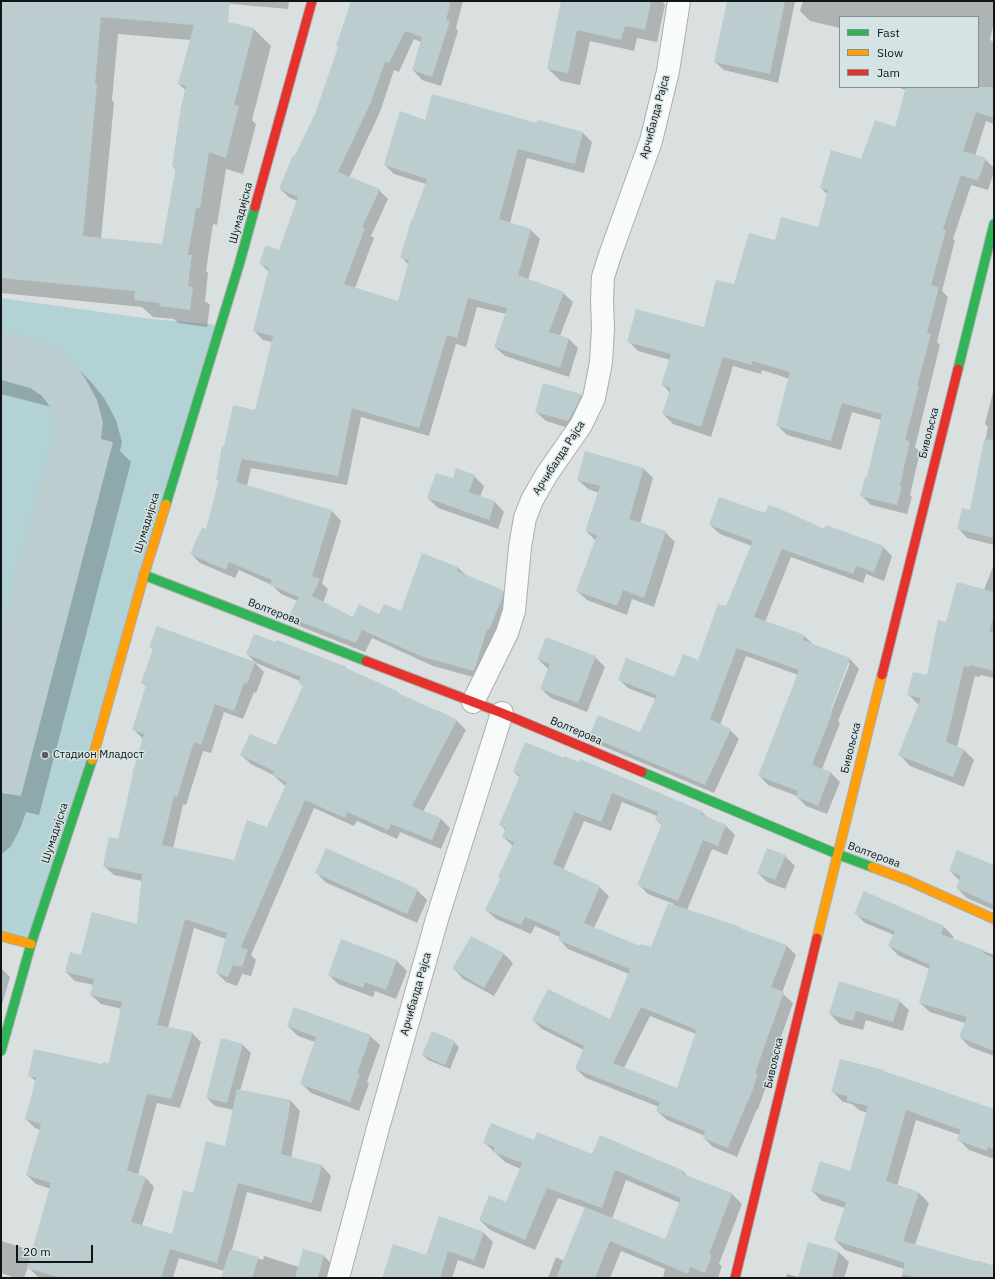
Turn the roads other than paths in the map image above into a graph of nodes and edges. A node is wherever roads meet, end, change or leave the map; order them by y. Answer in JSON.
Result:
{"nodes":[{"id":1,"x":312,"y":1,"type":"edge"},
{"id":2,"x":679,"y":1,"type":"edge"},
{"id":3,"x":994,"y":224,"type":"edge"},
{"id":4,"x":144,"y":575,"type":"junction"},
{"id":5,"x":473,"y":702,"type":"junction"},
{"id":6,"x":502,"y":713,"type":"junction"},
{"id":7,"x":837,"y":854,"type":"junction"},
{"id":8,"x":994,"y":919,"type":"edge"},
{"id":9,"x":1,"y":936,"type":"edge"},
{"id":10,"x":31,"y":944,"type":"junction"},
{"id":11,"x":1,"y":1051,"type":"edge"},
{"id":12,"x":338,"y":1278,"type":"edge"},
{"id":13,"x":735,"y":1278,"type":"edge"}],
"edges":[{"from":1,"to":4,"type":"street","name":"Шумадијска"},
{"from":2,"to":5,"type":"street","name":"Арчибалда Рајса"},
{"from":3,"to":7,"type":"street","name":"Бивољска"},
{"from":4,"to":5,"type":"street","name":"Волтерова"},
{"from":4,"to":10,"type":"street","name":"Шумадијска"},
{"from":5,"to":6,"type":"street","name":"Волтерова"},
{"from":6,"to":7,"type":"street","name":"Волтерова"},
{"from":6,"to":12,"type":"street","name":"Арчибалда Рајса"},
{"from":7,"to":8,"type":"street","name":"Волтерова"},
{"from":7,"to":13,"type":"street","name":"Бивољска"},
{"from":9,"to":10,"type":"street"},
{"from":10,"to":11,"type":"street","name":"Шумадијска"}]}
